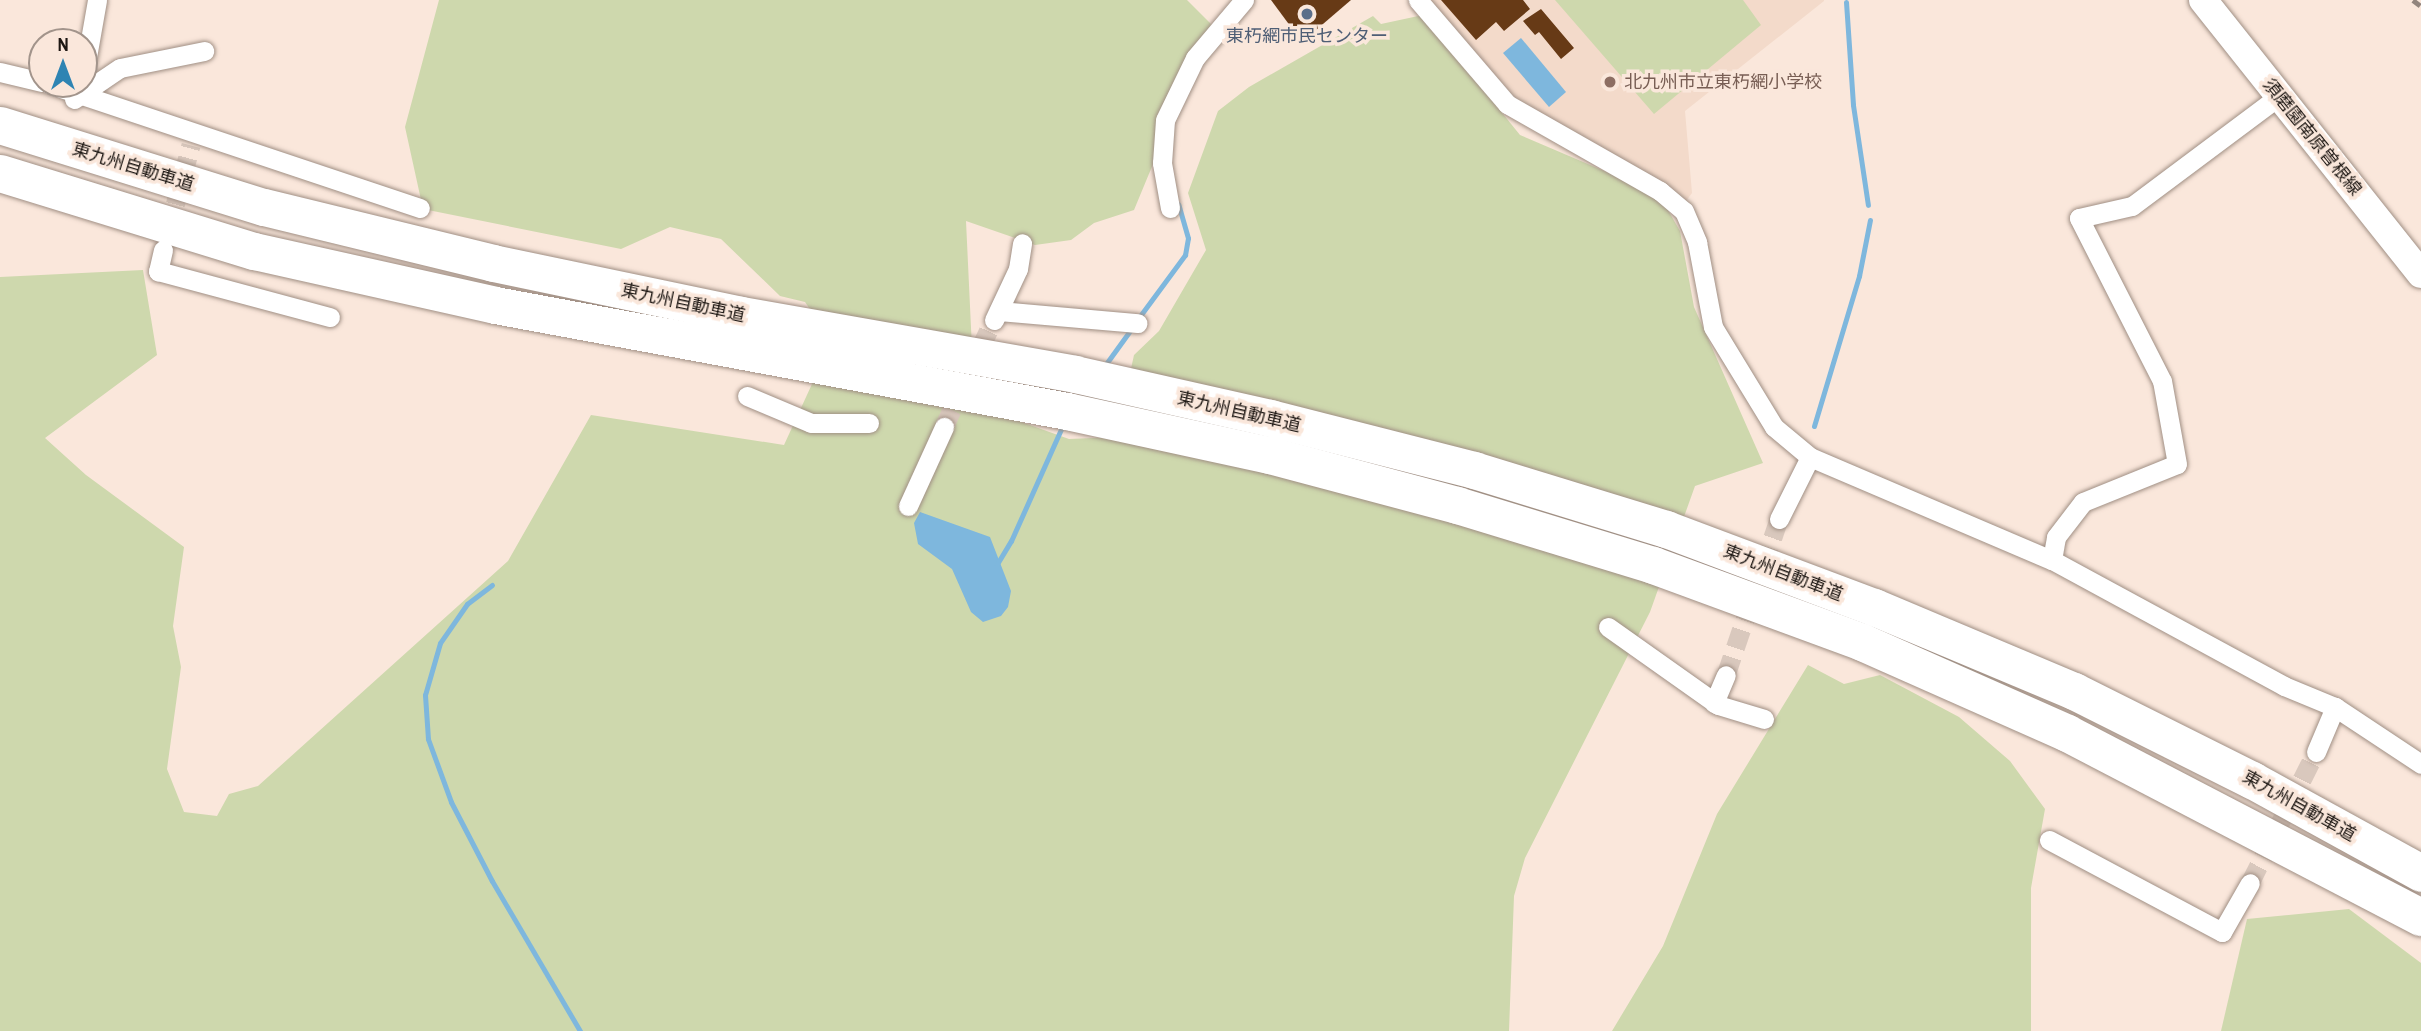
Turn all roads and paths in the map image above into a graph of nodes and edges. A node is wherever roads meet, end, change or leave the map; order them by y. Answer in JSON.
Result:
{"nodes":[{"id":1,"x":97,"y":0,"type":"edge"},
{"id":2,"x":1244,"y":0,"type":"edge"},
{"id":3,"x":1418,"y":0,"type":"edge"},
{"id":4,"x":2203,"y":0,"type":"edge"},
{"id":5,"x":92,"y":28,"type":"edge"},
{"id":6,"x":204,"y":51,"type":"dead end"},
{"id":7,"x":0,"y":72,"type":"edge"},
{"id":8,"x":98,"y":78,"type":"edge"},
{"id":9,"x":28,"y":79,"type":"edge"},
{"id":10,"x":2279,"y":96,"type":"junction"},
{"id":11,"x":94,"y":98,"type":"edge"},
{"id":12,"x":0,"y":125,"type":"edge"},
{"id":13,"x":0,"y":173,"type":"edge"},
{"id":14,"x":420,"y":208,"type":"dead end"},
{"id":15,"x":1170,"y":208,"type":"dead end"},
{"id":16,"x":1022,"y":243,"type":"dead end"},
{"id":17,"x":163,"y":250,"type":"tunnel mouth"},
{"id":18,"x":2421,"y":274,"type":"edge"},
{"id":19,"x":330,"y":317,"type":"dead end"},
{"id":20,"x":1137,"y":323,"type":"dead end"},
{"id":21,"x":747,"y":396,"type":"dead end"},
{"id":22,"x":869,"y":423,"type":"dead end"},
{"id":23,"x":944,"y":427,"type":"tunnel mouth"},
{"id":24,"x":1810,"y":457,"type":"junction"},
{"id":25,"x":908,"y":506,"type":"dead end"},
{"id":26,"x":1779,"y":519,"type":"tunnel mouth"},
{"id":27,"x":2052,"y":560,"type":"junction"},
{"id":28,"x":1608,"y":626,"type":"dead end"},
{"id":29,"x":1726,"y":675,"type":"tunnel mouth"},
{"id":30,"x":1714,"y":703,"type":"junction"},
{"id":31,"x":2335,"y":707,"type":"junction"},
{"id":32,"x":1764,"y":719,"type":"dead end"},
{"id":33,"x":2316,"y":752,"type":"tunnel mouth"},
{"id":34,"x":2421,"y":764,"type":"edge"},
{"id":35,"x":2049,"y":840,"type":"dead end"},
{"id":36,"x":2421,"y":873,"type":"edge"},
{"id":37,"x":2250,"y":883,"type":"tunnel mouth"},
{"id":38,"x":2421,"y":916,"type":"edge"}],
"edges":[{"from":1,"to":5,"type":"street"},
{"from":2,"to":15,"type":"street"},
{"from":3,"to":24,"type":"street"},
{"from":4,"to":10,"type":"main road","name":"須磨園南原曽根線"},
{"from":6,"to":8,"type":"street"},
{"from":7,"to":9,"type":"street"},
{"from":10,"to":18,"type":"main road","name":"須磨園南原曽根線"},
{"from":10,"to":27,"type":"street"},
{"from":11,"to":14,"type":"street"},
{"from":12,"to":36,"type":"highway","name":"東九州自動車道"},
{"from":13,"to":38,"type":"highway","name":"東九州自動車道"},
{"from":16,"to":20,"type":"street"},
{"from":17,"to":19,"type":"street"},
{"from":21,"to":22,"type":"street"},
{"from":23,"to":25,"type":"street"},
{"from":24,"to":26,"type":"street"},
{"from":24,"to":27,"type":"street"},
{"from":27,"to":31,"type":"street"},
{"from":28,"to":30,"type":"street"},
{"from":29,"to":30,"type":"street"},
{"from":30,"to":32,"type":"street"},
{"from":31,"to":33,"type":"street"},
{"from":31,"to":34,"type":"street"},
{"from":35,"to":37,"type":"street"}]}
